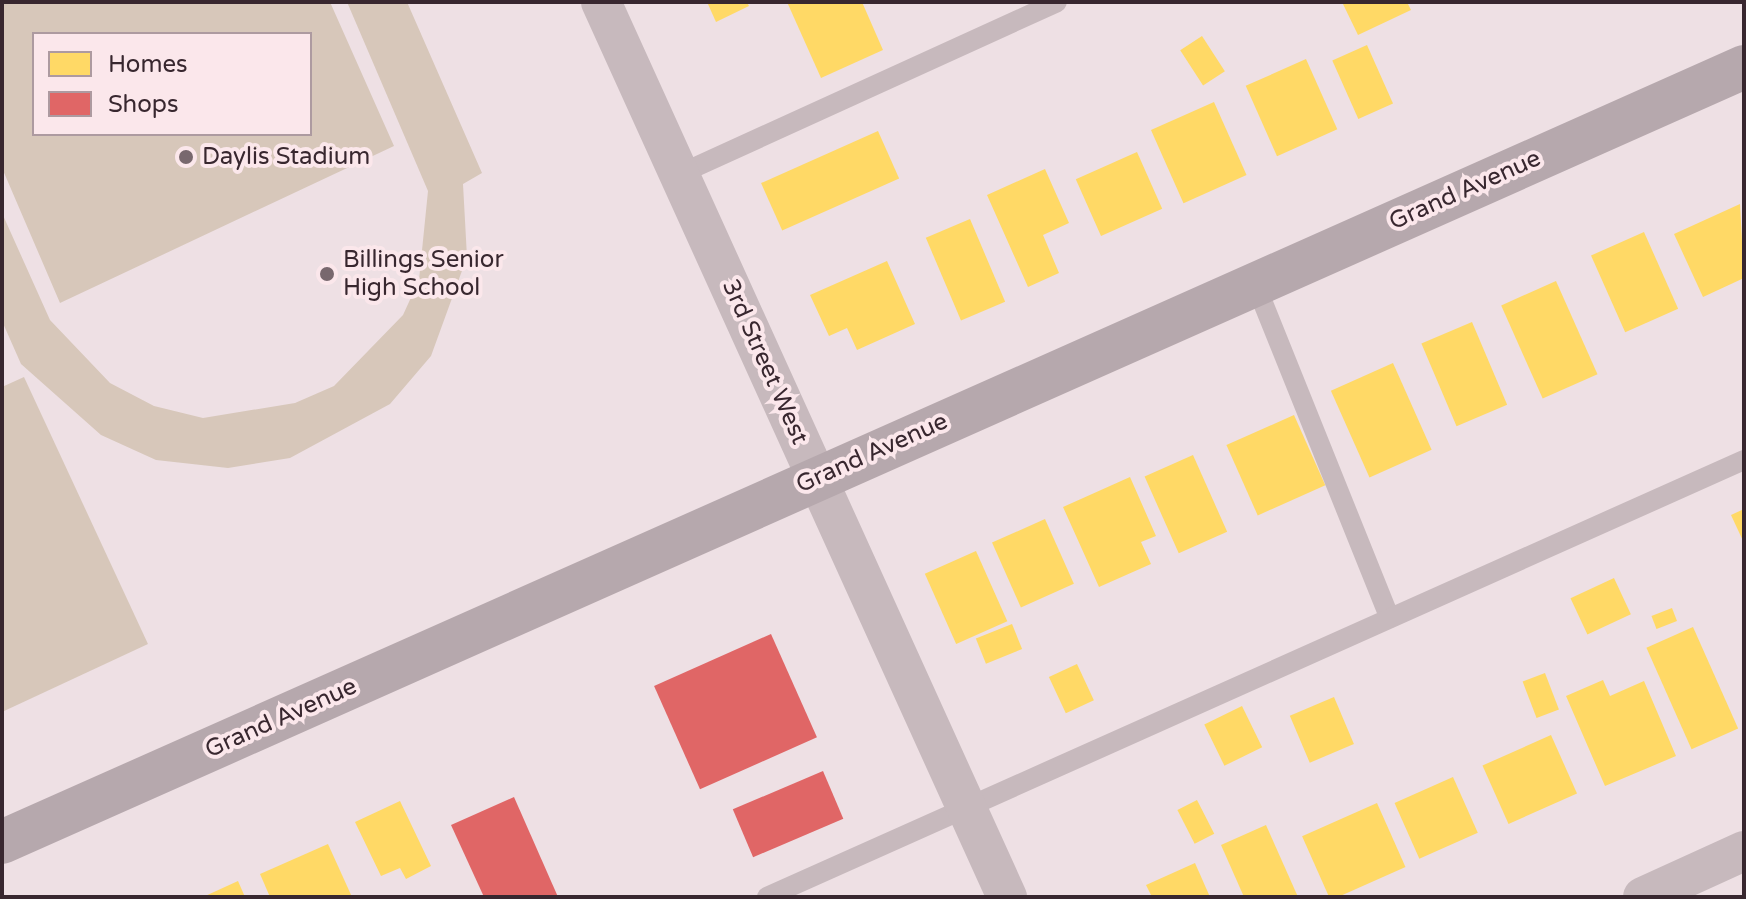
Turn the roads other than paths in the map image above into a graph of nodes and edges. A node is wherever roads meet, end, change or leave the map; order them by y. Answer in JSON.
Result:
{"nodes":[{"id":1,"x":601,"y":2,"type":"edge"},
{"id":2,"x":1057,"y":2,"type":"edge"},
{"id":3,"x":1744,"y":67,"type":"edge"},
{"id":4,"x":680,"y":174,"type":"junction"},
{"id":5,"x":1255,"y":283,"type":"junction"},
{"id":6,"x":1744,"y":460,"type":"edge"},
{"id":7,"x":817,"y":477,"type":"junction"},
{"id":8,"x":1390,"y":618,"type":"junction"},
{"id":9,"x":967,"y":806,"type":"junction"},
{"id":10,"x":2,"y":842,"type":"edge"},
{"id":11,"x":1744,"y":851,"type":"edge"},
{"id":12,"x":767,"y":897,"type":"edge"},
{"id":13,"x":1007,"y":897,"type":"edge"},
{"id":14,"x":1643,"y":897,"type":"edge"}],
"edges":[{"from":1,"to":4,"type":"street","name":"3rd Street West"},
{"from":2,"to":4,"type":"lane"},
{"from":3,"to":5,"type":"main road","name":"Grand Avenue"},
{"from":4,"to":7,"type":"street","name":"3rd Street West"},
{"from":5,"to":7,"type":"main road","name":"Grand Avenue"},
{"from":5,"to":8,"type":"lane"},
{"from":6,"to":8,"type":"lane"},
{"from":7,"to":9,"type":"street","name":"3rd Street West"},
{"from":7,"to":10,"type":"main road","name":"Grand Avenue"},
{"from":8,"to":9,"type":"lane"},
{"from":9,"to":12,"type":"lane"},
{"from":9,"to":13,"type":"street","name":"3rd Street West"},
{"from":11,"to":14,"type":"street"}]}
